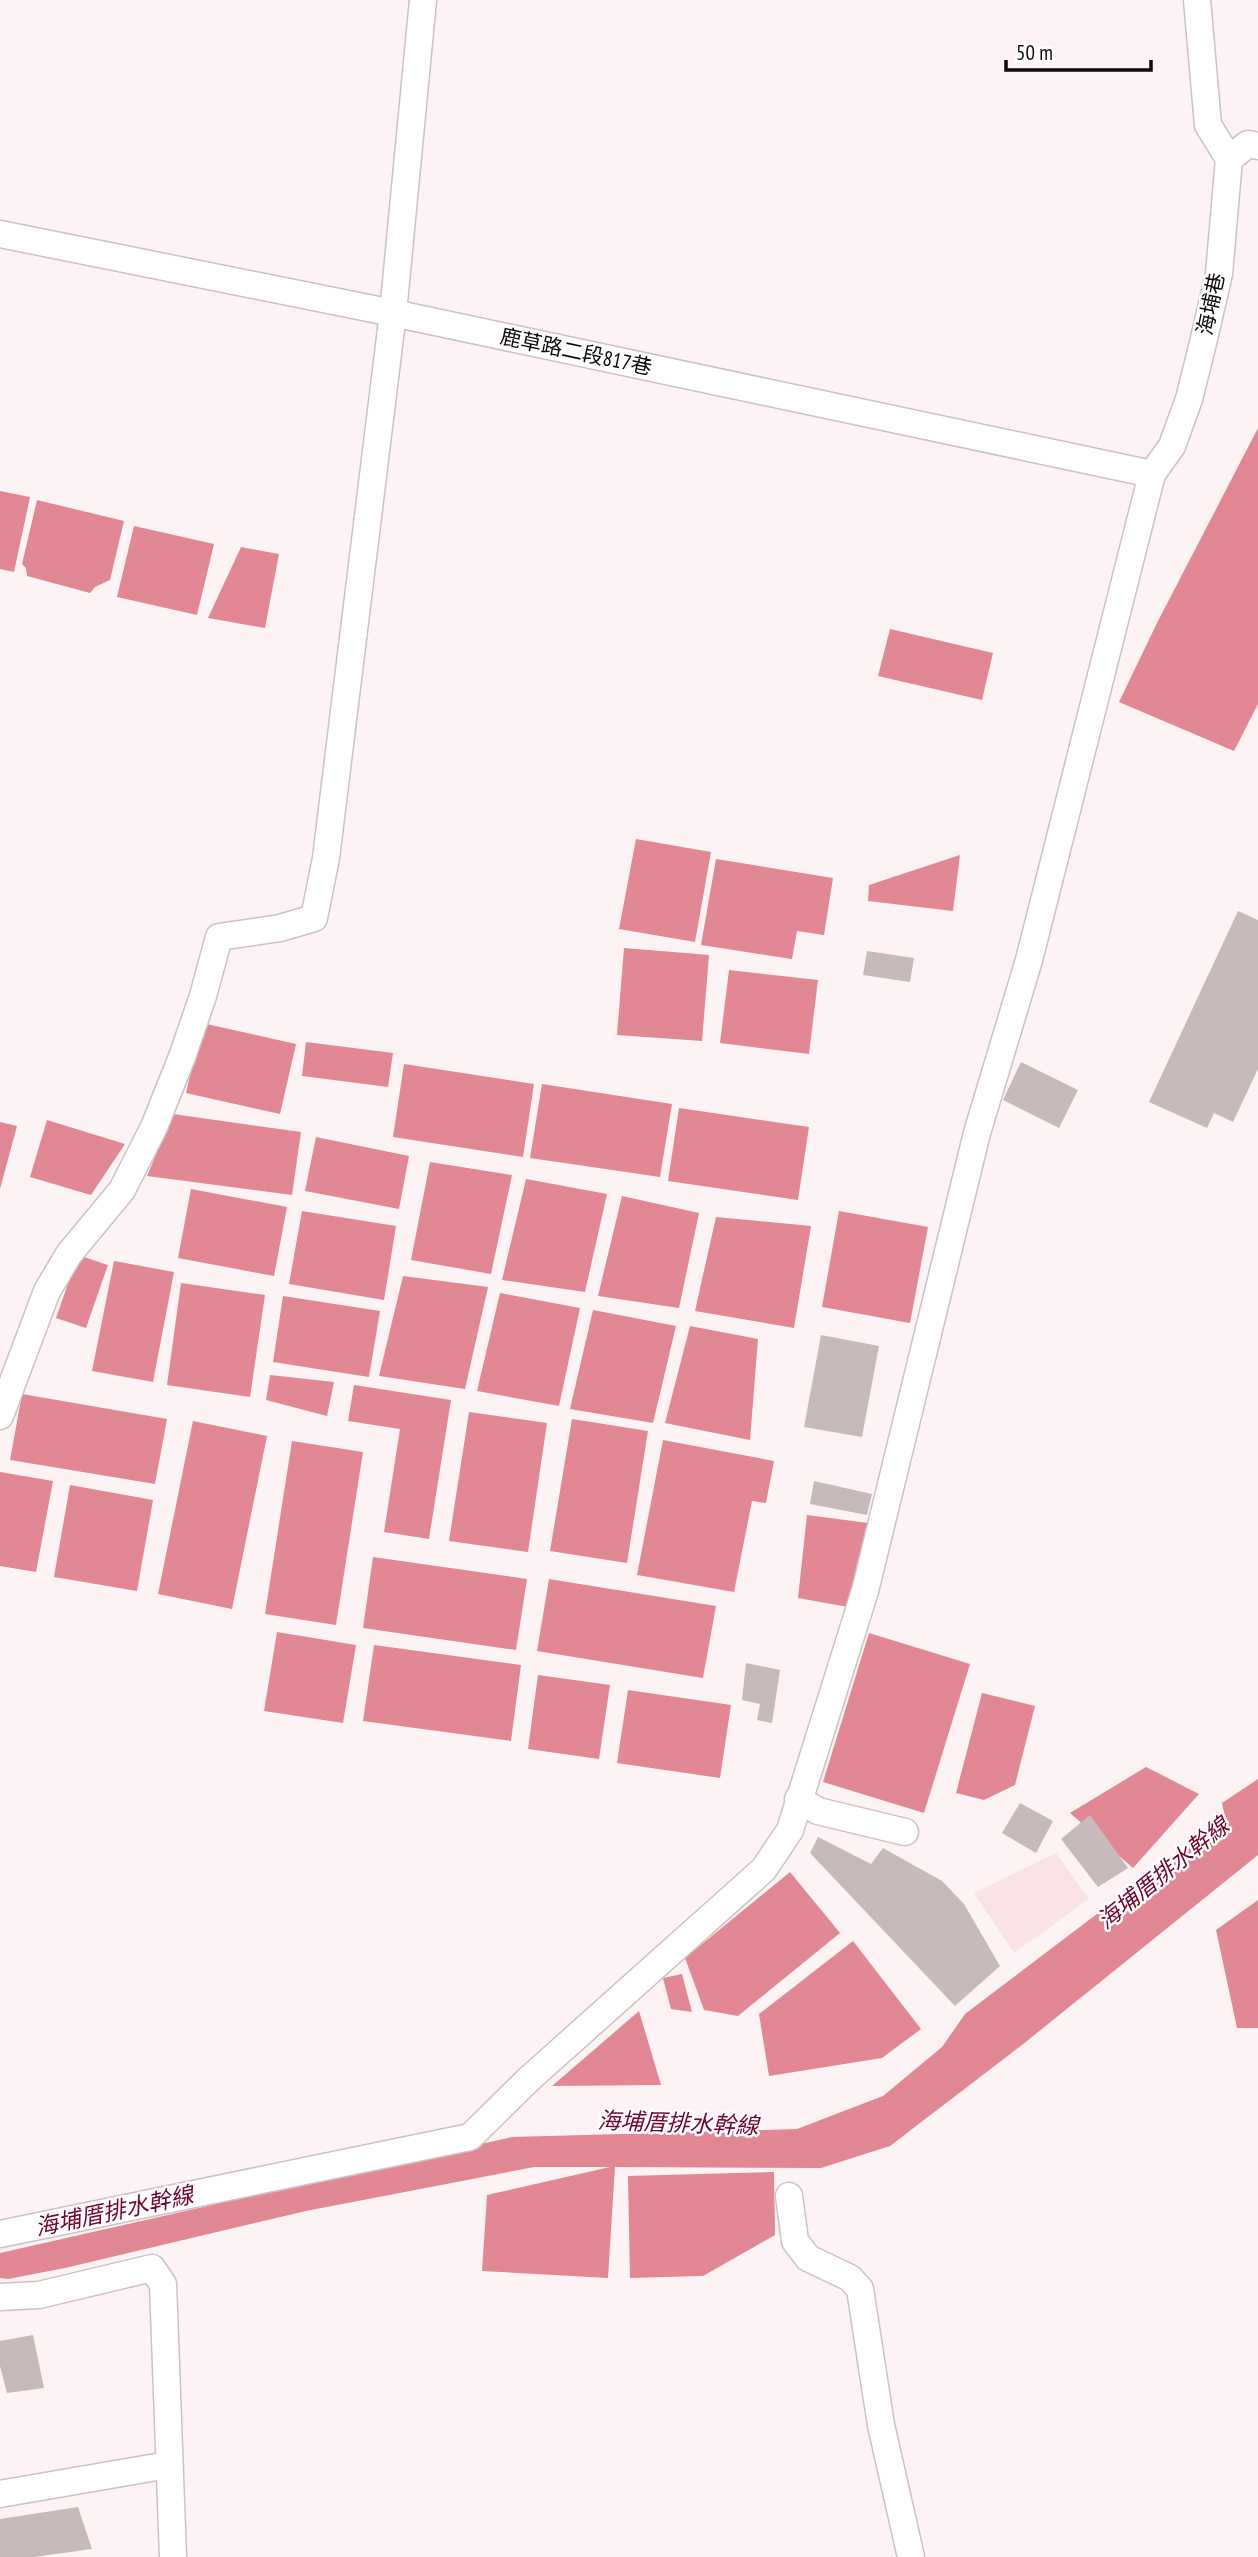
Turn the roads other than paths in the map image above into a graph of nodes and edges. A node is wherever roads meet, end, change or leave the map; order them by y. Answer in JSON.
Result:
{"nodes":[{"id":1,"x":423,"y":0,"type":"edge"},
{"id":2,"x":1197,"y":0,"type":"edge"},
{"id":3,"x":1258,"y":146,"type":"edge"},
{"id":4,"x":1229,"y":159,"type":"junction"},
{"id":5,"x":0,"y":234,"type":"edge"},
{"id":6,"x":393,"y":313,"type":"junction"},
{"id":7,"x":1152,"y":474,"type":"junction"},
{"id":8,"x":0,"y":1416,"type":"edge"},
{"id":9,"x":798,"y":1799,"type":"junction"},
{"id":10,"x":905,"y":1832,"type":"dead end"},
{"id":11,"x":789,"y":2196,"type":"dead end"},
{"id":12,"x":0,"y":2234,"type":"edge"},
{"id":13,"x":0,"y":2297,"type":"edge"},
{"id":14,"x":168,"y":2465,"type":"junction"},
{"id":15,"x":0,"y":2494,"type":"edge"},
{"id":16,"x":173,"y":2557,"type":"edge"},
{"id":17,"x":911,"y":2557,"type":"edge"}],
"edges":[{"from":1,"to":6,"type":"street"},
{"from":2,"to":4,"type":"street"},
{"from":3,"to":4,"type":"street"},
{"from":4,"to":7,"type":"street","name":"海埔巷"},
{"from":5,"to":6,"type":"street","name":"鹿草路二段817巷"},
{"from":6,"to":7,"type":"street","name":"鹿草路二段817巷"},
{"from":6,"to":8,"type":"street"},
{"from":7,"to":9,"type":"street"},
{"from":9,"to":10,"type":"street"},
{"from":9,"to":12,"type":"street"},
{"from":11,"to":17,"type":"street"},
{"from":13,"to":14,"type":"street"},
{"from":14,"to":15,"type":"street"},
{"from":14,"to":16,"type":"street"}]}
